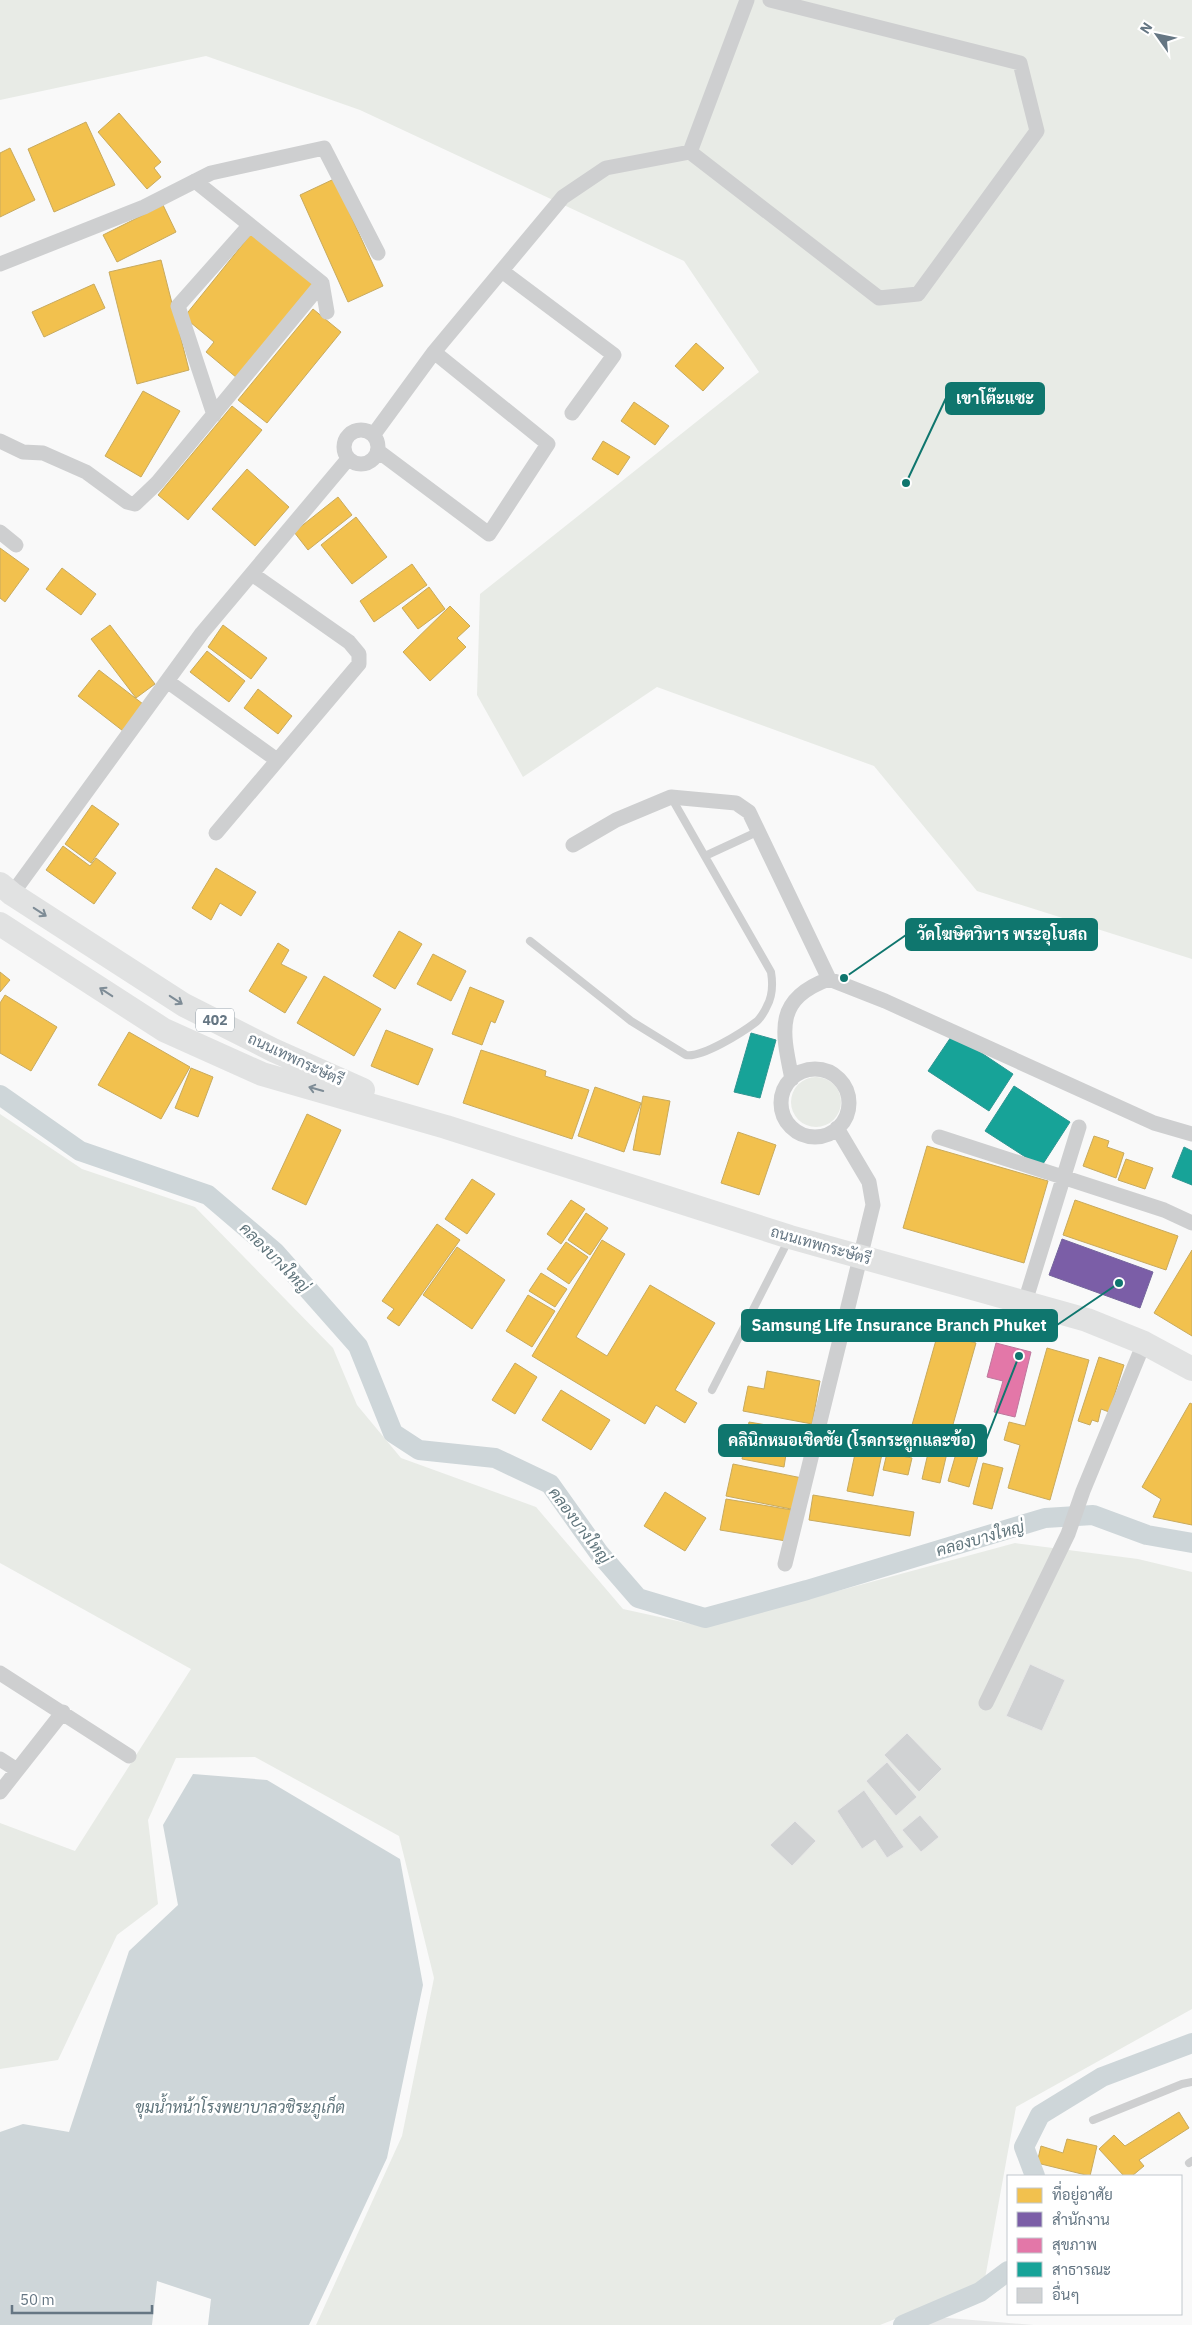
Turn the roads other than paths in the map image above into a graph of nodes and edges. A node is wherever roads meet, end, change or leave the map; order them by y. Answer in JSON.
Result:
{"nodes":[{"id":1,"x":747,"y":0,"type":"edge"},
{"id":2,"x":770,"y":0,"type":"edge"},
{"id":3,"x":690,"y":152,"type":"junction"},
{"id":4,"x":195,"y":181,"type":"junction"},
{"id":5,"x":249,"y":226,"type":"junction"},
{"id":6,"x":378,"y":252,"type":"dead end"},
{"id":7,"x":0,"y":264,"type":"edge"},
{"id":8,"x":502,"y":271,"type":"junction"},
{"id":9,"x":322,"y":283,"type":"junction"},
{"id":10,"x":327,"y":312,"type":"dead end"},
{"id":11,"x":434,"y":352,"type":"junction"},
{"id":12,"x":572,"y":413,"type":"dead end"},
{"id":13,"x":214,"y":414,"type":"junction"},
{"id":14,"x":374,"y":434,"type":"junction"},
{"id":15,"x":0,"y":441,"type":"edge"},
{"id":16,"x":378,"y":451,"type":"junction"},
{"id":17,"x":348,"y":458,"type":"junction"},
{"id":18,"x":0,"y":532,"type":"edge"},
{"id":19,"x":16,"y":545,"type":"dead end"},
{"id":20,"x":252,"y":574,"type":"junction"},
{"id":21,"x":167,"y":681,"type":"junction"},
{"id":22,"x":278,"y":760,"type":"junction"},
{"id":23,"x":671,"y":797,"type":"junction"},
{"id":24,"x":759,"y":831,"type":"junction"},
{"id":25,"x":216,"y":833,"type":"dead end"},
{"id":26,"x":573,"y":845,"type":"dead end"},
{"id":27,"x":705,"y":856,"type":"junction"},
{"id":28,"x":6,"y":889,"type":"edge"},
{"id":29,"x":0,"y":924,"type":"edge"},
{"id":30,"x":530,"y":942,"type":"dead end"},
{"id":31,"x":829,"y":979,"type":"junction"},
{"id":32,"x":273,"y":1050,"type":"junction"},
{"id":33,"x":262,"y":1074,"type":"junction"},
{"id":34,"x":792,"y":1079,"type":"junction"},
{"id":35,"x":446,"y":1127,"type":"junction"},
{"id":36,"x":1079,"y":1127,"type":"dead end"},
{"id":37,"x":837,"y":1128,"type":"junction"},
{"id":38,"x":1192,"y":1134,"type":"edge"},
{"id":39,"x":939,"y":1138,"type":"dead end"},
{"id":40,"x":1063,"y":1179,"type":"junction"},
{"id":41,"x":1192,"y":1223,"type":"edge"},
{"id":42,"x":790,"y":1237,"type":"junction"},
{"id":43,"x":861,"y":1257,"type":"junction"},
{"id":44,"x":1025,"y":1302,"type":"junction"},
{"id":45,"x":1144,"y":1343,"type":"junction"},
{"id":46,"x":1192,"y":1369,"type":"edge"},
{"id":47,"x":712,"y":1390,"type":"dead end"},
{"id":48,"x":785,"y":1564,"type":"dead end"},
{"id":49,"x":0,"y":1673,"type":"edge"},
{"id":50,"x":986,"y":1703,"type":"dead end"},
{"id":51,"x":63,"y":1712,"type":"junction"},
{"id":52,"x":129,"y":1756,"type":"dead end"},
{"id":53,"x":0,"y":1759,"type":"edge"},
{"id":54,"x":17,"y":1770,"type":"junction"},
{"id":55,"x":0,"y":1792,"type":"edge"},
{"id":56,"x":1192,"y":2082,"type":"edge"},
{"id":57,"x":1093,"y":2120,"type":"dead end"}],
"edges":[{"from":1,"to":3,"type":"street"},
{"from":2,"to":3,"type":"street"},
{"from":3,"to":8,"type":"street"},
{"from":4,"to":5,"type":"street"},
{"from":4,"to":6,"type":"street"},
{"from":4,"to":7,"type":"street"},
{"from":5,"to":9,"type":"street"},
{"from":5,"to":13,"type":"street"},
{"from":8,"to":11,"type":"street"},
{"from":8,"to":12,"type":"street"},
{"from":9,"to":10,"type":"street"},
{"from":9,"to":13,"type":"street"},
{"from":11,"to":14,"type":"street"},
{"from":11,"to":16,"type":"street"},
{"from":13,"to":15,"type":"street"},
{"from":14,"to":16,"type":"street"},
{"from":14,"to":17,"type":"street"},
{"from":16,"to":17,"type":"street"},
{"from":17,"to":20,"type":"street"},
{"from":18,"to":19,"type":"street"},
{"from":20,"to":21,"type":"street"},
{"from":20,"to":22,"type":"street"},
{"from":21,"to":22,"type":"street"},
{"from":21,"to":28,"type":"street"},
{"from":22,"to":25,"type":"street"},
{"from":23,"to":24,"type":"street"},
{"from":23,"to":26,"type":"street"},
{"from":23,"to":27,"type":"lane"},
{"from":24,"to":27,"type":"lane"},
{"from":24,"to":31,"type":"street"},
{"from":27,"to":30,"type":"lane"},
{"from":28,"to":32,"type":"main road","name":"ถนนเทพกระษัตรี","number":"402","one_way":true},
{"from":33,"to":29,"type":"main road","name":"ถนนเทพกระษัตรี","number":"402","one_way":true},
{"from":31,"to":34,"type":"street"},
{"from":31,"to":38,"type":"street"},
{"from":32,"to":33,"type":"main road"},
{"from":32,"to":35,"type":"main road","name":"ถนนเทพกระษัตรี","number":"402"},
{"from":35,"to":33,"type":"main road","name":"ถนนเทพกระษัตรี","number":"402","one_way":true},
{"from":34,"to":37,"type":"street"},
{"from":34,"to":37,"type":"street"},
{"from":35,"to":42,"type":"main road","name":"ถนนเทพกระษัตรี","number":"402"},
{"from":36,"to":40,"type":"street"},
{"from":37,"to":43,"type":"street"},
{"from":39,"to":40,"type":"street"},
{"from":40,"to":41,"type":"street"},
{"from":40,"to":44,"type":"street"},
{"from":42,"to":43,"type":"main road","name":"ถนนเทพกระษัตรี"},
{"from":42,"to":47,"type":"lane"},
{"from":43,"to":44,"type":"main road","name":"ถนนเทพกระษัตรี"},
{"from":43,"to":48,"type":"street"},
{"from":44,"to":45,"type":"main road","name":"ถนนเทพกระษัตรี"},
{"from":45,"to":46,"type":"main road","name":"ถนนเทพกระษัตรี"},
{"from":45,"to":50,"type":"street"},
{"from":49,"to":51,"type":"street"},
{"from":51,"to":52,"type":"street"},
{"from":51,"to":54,"type":"street"},
{"from":53,"to":54,"type":"street"},
{"from":54,"to":55,"type":"street"},
{"from":56,"to":57,"type":"lane"}]}
